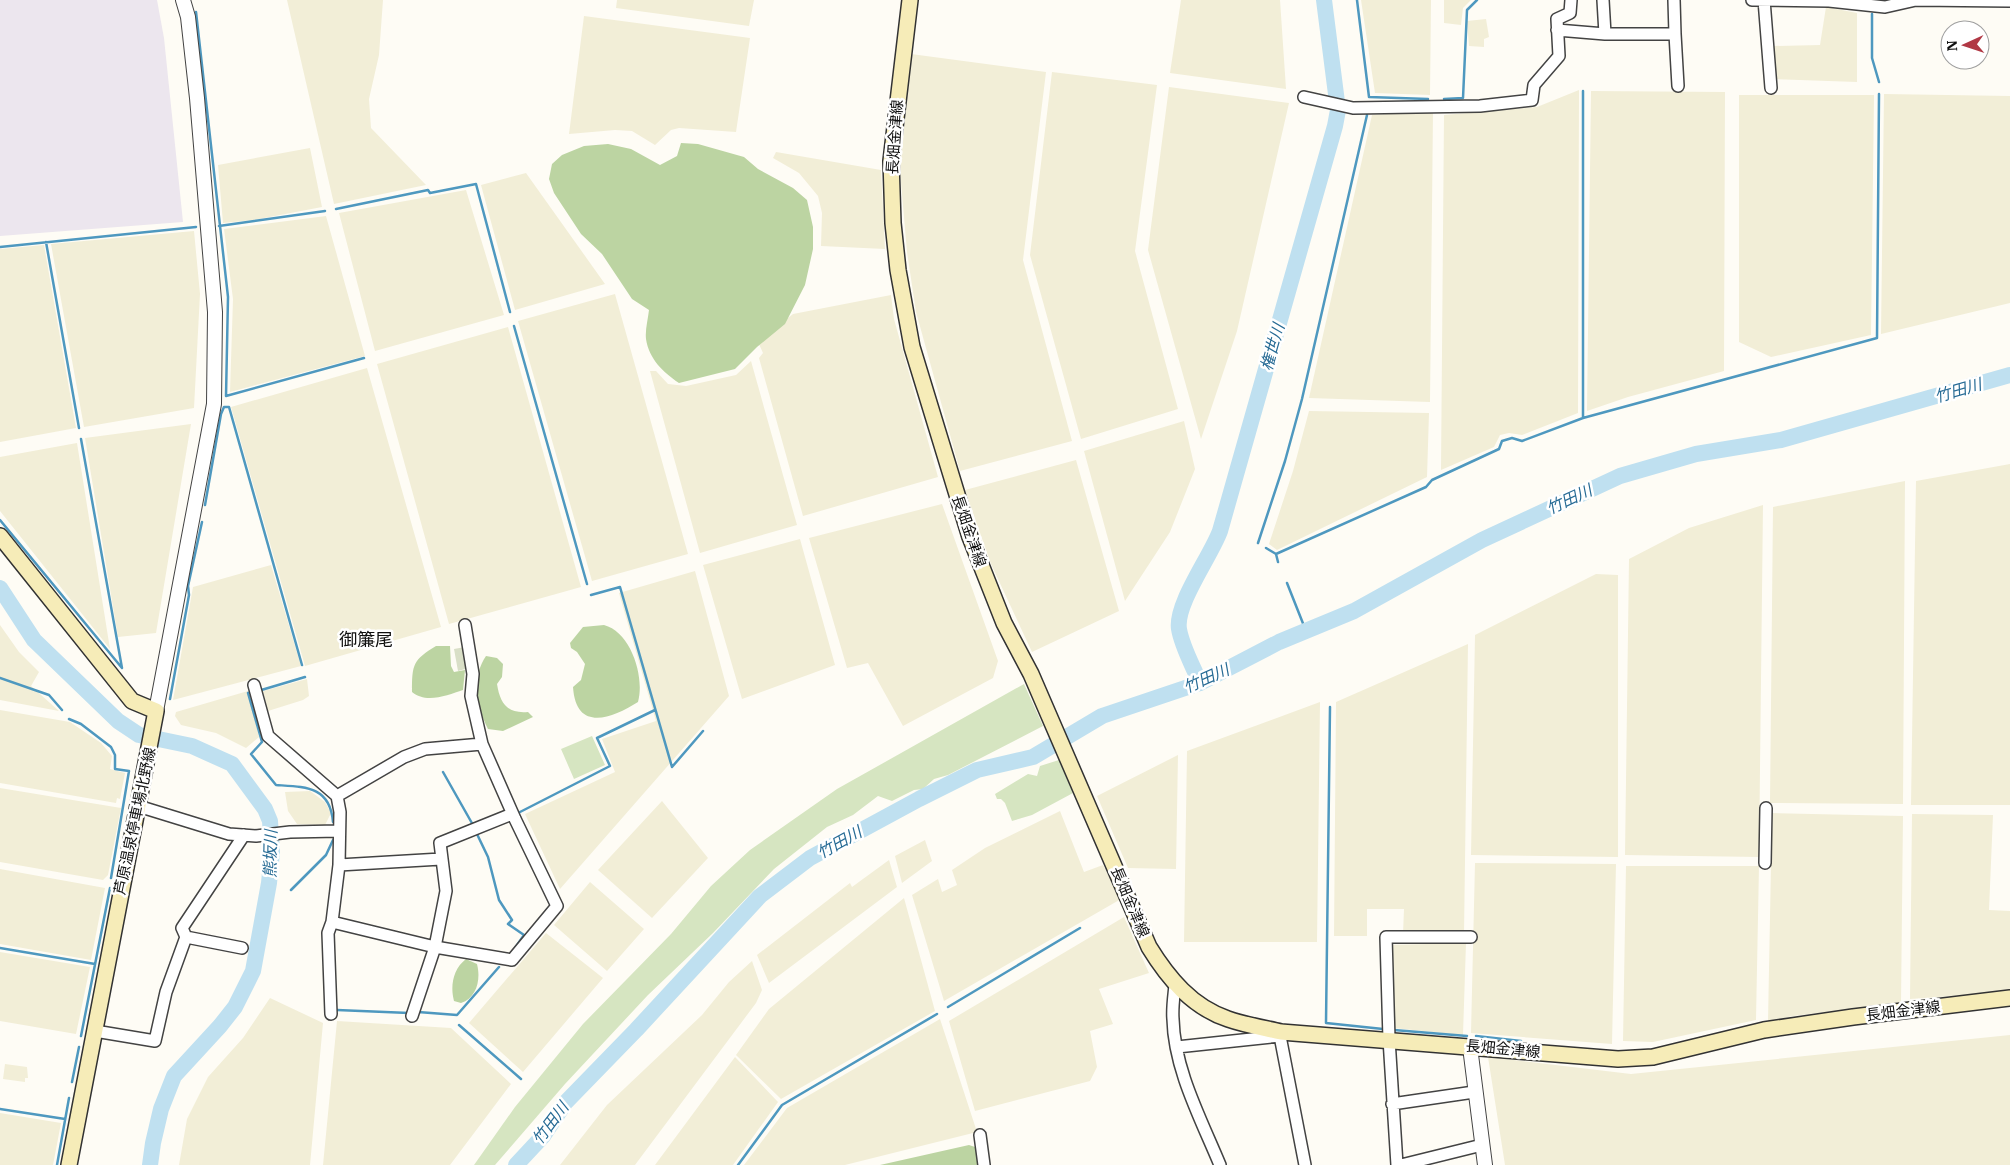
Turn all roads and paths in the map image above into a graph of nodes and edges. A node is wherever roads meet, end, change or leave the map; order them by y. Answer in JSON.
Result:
{"nodes":[{"id":1,"x":183,"y":0,"type":"edge"},
{"id":2,"x":910,"y":0,"type":"edge"},
{"id":3,"x":1571,"y":0,"type":"edge"},
{"id":4,"x":1603,"y":0,"type":"edge"},
{"id":5,"x":1674,"y":0,"type":"edge"},
{"id":6,"x":1752,"y":0,"type":"edge"},
{"id":7,"x":1963,"y":0,"type":"edge"},
{"id":8,"x":1764,"y":1,"type":"edge"},
{"id":9,"x":2010,"y":1,"type":"edge"},
{"id":10,"x":1558,"y":30,"type":"junction"},
{"id":11,"x":1604,"y":34,"type":"junction"},
{"id":12,"x":1675,"y":34,"type":"junction"},
{"id":13,"x":1678,"y":86,"type":"dead end"},
{"id":14,"x":1771,"y":88,"type":"dead end"},
{"id":15,"x":1304,"y":97,"type":"dead end"},
{"id":16,"x":0,"y":536,"type":"edge"},
{"id":17,"x":465,"y":625,"type":"dead end"},
{"id":18,"x":254,"y":685,"type":"dead end"},
{"id":19,"x":156,"y":711,"type":"junction"},
{"id":20,"x":482,"y":744,"type":"junction"},
{"id":21,"x":337,"y":796,"type":"junction"},
{"id":22,"x":138,"y":806,"type":"junction"},
{"id":23,"x":1766,"y":808,"type":"dead end"},
{"id":24,"x":512,"y":814,"type":"junction"},
{"id":25,"x":338,"y":831,"type":"junction"},
{"id":26,"x":244,"y":835,"type":"junction"},
{"id":27,"x":441,"y":859,"type":"junction"},
{"id":28,"x":1765,"y":863,"type":"dead end"},
{"id":29,"x":339,"y":865,"type":"junction"},
{"id":30,"x":332,"y":922,"type":"junction"},
{"id":31,"x":186,"y":937,"type":"junction"},
{"id":32,"x":1471,"y":937,"type":"dead end"},
{"id":33,"x":435,"y":947,"type":"junction"},
{"id":34,"x":242,"y":948,"type":"dead end"},
{"id":35,"x":1175,"y":984,"type":"junction"},
{"id":36,"x":2010,"y":998,"type":"edge"},
{"id":37,"x":331,"y":1014,"type":"dead end"},
{"id":38,"x":412,"y":1016,"type":"dead end"},
{"id":39,"x":95,"y":1031,"type":"junction"},
{"id":40,"x":1281,"y":1034,"type":"junction"},
{"id":41,"x":1389,"y":1039,"type":"junction"},
{"id":42,"x":1177,"y":1047,"type":"junction"},
{"id":43,"x":1470,"y":1047,"type":"junction"},
{"id":44,"x":1474,"y":1092,"type":"junction"},
{"id":45,"x":1392,"y":1104,"type":"junction"},
{"id":46,"x":980,"y":1135,"type":"dead end"},
{"id":47,"x":1482,"y":1146,"type":"junction"},
{"id":48,"x":69,"y":1165,"type":"edge"},
{"id":49,"x":984,"y":1165,"type":"edge"},
{"id":50,"x":1220,"y":1165,"type":"edge"},
{"id":51,"x":1305,"y":1165,"type":"edge"},
{"id":52,"x":1397,"y":1165,"type":"edge"},
{"id":53,"x":1401,"y":1165,"type":"edge"},
{"id":54,"x":1485,"y":1165,"type":"edge"}],
"edges":[{"from":1,"to":19,"type":"street"},
{"from":2,"to":35,"type":"main road","name":"長畑金津線"},
{"from":3,"to":10,"type":"street"},
{"from":4,"to":11,"type":"street"},
{"from":5,"to":12,"type":"street"},
{"from":6,"to":8,"type":"street"},
{"from":7,"to":8,"type":"street"},
{"from":7,"to":9,"type":"street"},
{"from":8,"to":14,"type":"street"},
{"from":10,"to":11,"type":"street"},
{"from":10,"to":15,"type":"street"},
{"from":11,"to":12,"type":"street"},
{"from":12,"to":13,"type":"street"},
{"from":16,"to":19,"type":"main road"},
{"from":17,"to":20,"type":"street"},
{"from":18,"to":21,"type":"street"},
{"from":19,"to":22,"type":"main road","name":"芦原温泉停車場北野線"},
{"from":20,"to":21,"type":"street"},
{"from":20,"to":24,"type":"street"},
{"from":21,"to":25,"type":"street"},
{"from":22,"to":26,"type":"street"},
{"from":22,"to":39,"type":"main road","name":"芦原温泉停車場北野線"},
{"from":23,"to":28,"type":"street"},
{"from":24,"to":27,"type":"street"},
{"from":24,"to":33,"type":"street"},
{"from":25,"to":26,"type":"street"},
{"from":25,"to":29,"type":"street"},
{"from":26,"to":31,"type":"street"},
{"from":27,"to":29,"type":"street"},
{"from":27,"to":33,"type":"street"},
{"from":29,"to":30,"type":"street"},
{"from":30,"to":33,"type":"street"},
{"from":30,"to":37,"type":"street"},
{"from":31,"to":34,"type":"street"},
{"from":31,"to":39,"type":"street"},
{"from":32,"to":41,"type":"street"},
{"from":33,"to":38,"type":"street"},
{"from":35,"to":40,"type":"main road","name":"長畑金津線"},
{"from":35,"to":42,"type":"street"},
{"from":36,"to":43,"type":"main road","name":"長畑金津線"},
{"from":39,"to":48,"type":"main road","name":"芦原温泉停車場北野線"},
{"from":40,"to":41,"type":"main road","name":"長畑金津線"},
{"from":40,"to":42,"type":"street"},
{"from":40,"to":51,"type":"street"},
{"from":41,"to":43,"type":"main road","name":"長畑金津線"},
{"from":41,"to":45,"type":"street"},
{"from":42,"to":50,"type":"street"},
{"from":43,"to":44,"type":"street"},
{"from":44,"to":45,"type":"street"},
{"from":44,"to":47,"type":"street"},
{"from":45,"to":52,"type":"street"},
{"from":46,"to":49,"type":"street"},
{"from":47,"to":53,"type":"street"},
{"from":47,"to":54,"type":"street"}]}
